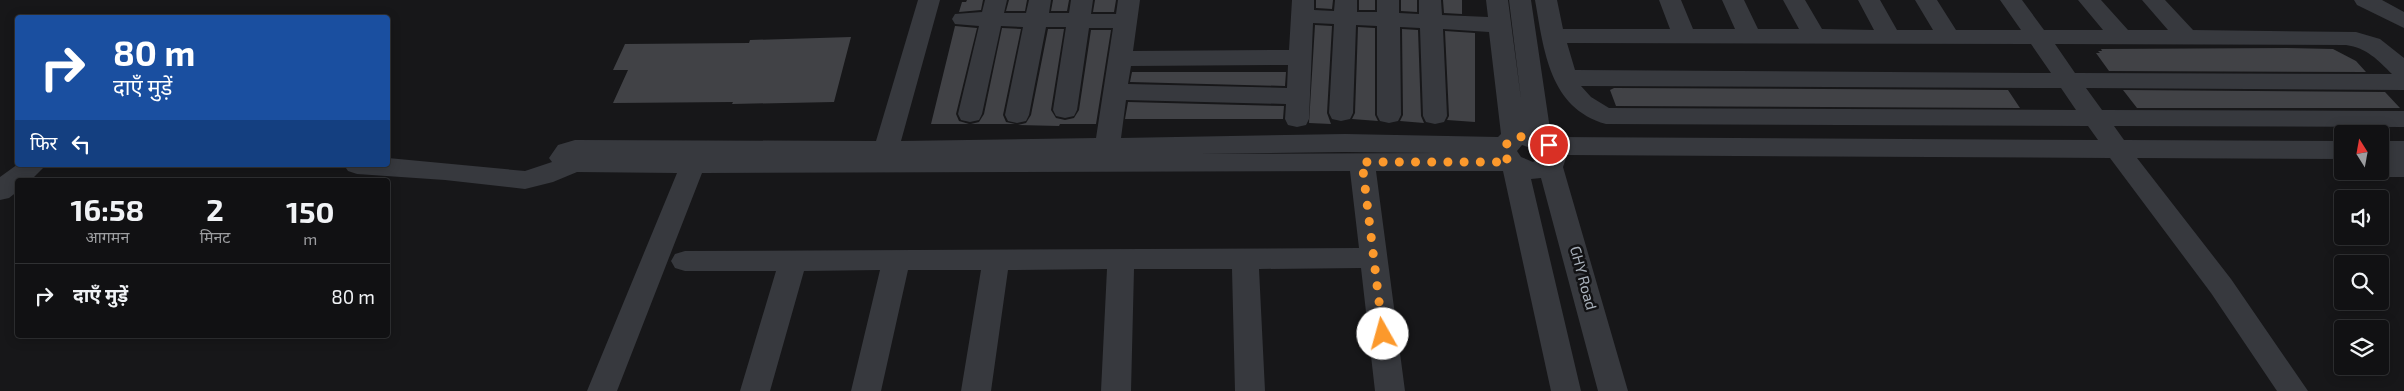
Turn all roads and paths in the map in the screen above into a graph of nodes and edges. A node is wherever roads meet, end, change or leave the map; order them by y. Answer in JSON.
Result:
{"nodes":[{"id":1,"x":929,"y":0,"type":"edge"},
{"id":2,"x":1497,"y":0,"type":"edge"},
{"id":3,"x":1520,"y":0,"type":"edge"},
{"id":4,"x":1546,"y":0,"type":"edge"},
{"id":5,"x":1670,"y":0,"type":"edge"},
{"id":6,"x":1733,"y":0,"type":"edge"},
{"id":7,"x":1794,"y":0,"type":"edge"},
{"id":8,"x":1869,"y":0,"type":"edge"},
{"id":9,"x":1926,"y":0,"type":"edge"},
{"id":10,"x":2011,"y":0,"type":"edge"},
{"id":11,"x":2089,"y":0,"type":"edge"},
{"id":12,"x":2153,"y":0,"type":"edge"},
{"id":13,"x":2366,"y":0,"type":"edge"},
{"id":14,"x":1302,"y":8,"type":"edge"},
{"id":15,"x":1346,"y":9,"type":"edge"},
{"id":16,"x":994,"y":10,"type":"edge"},
{"id":17,"x":1038,"y":10,"type":"edge"},
{"id":18,"x":1080,"y":10,"type":"edge"},
{"id":19,"x":1128,"y":10,"type":"edge"},
{"id":20,"x":1388,"y":10,"type":"edge"},
{"id":21,"x":1430,"y":10,"type":"edge"},
{"id":22,"x":963,"y":19,"type":"dead end"},
{"id":23,"x":2404,"y":21,"type":"edge"},
{"id":24,"x":1500,"y":25,"type":"junction"},
{"id":25,"x":1554,"y":36,"type":"junction"},
{"id":26,"x":1684,"y":36,"type":"junction"},
{"id":27,"x":1750,"y":36,"type":"junction"},
{"id":28,"x":1814,"y":36,"type":"junction"},
{"id":29,"x":1889,"y":36,"type":"junction"},
{"id":30,"x":1948,"y":36,"type":"junction"},
{"id":31,"x":2037,"y":36,"type":"junction"},
{"id":32,"x":2121,"y":37,"type":"junction"},
{"id":33,"x":2186,"y":37,"type":"junction"},
{"id":34,"x":1300,"y":58,"type":"junction"},
{"id":35,"x":1120,"y":59,"type":"junction"},
{"id":36,"x":2404,"y":72,"type":"edge"},
{"id":37,"x":1567,"y":78,"type":"junction"},
{"id":38,"x":2068,"y":80,"type":"junction"},
{"id":39,"x":2404,"y":82,"type":"edge"},
{"id":40,"x":1114,"y":92,"type":"junction"},
{"id":41,"x":1298,"y":107,"type":"joint"},
{"id":42,"x":1065,"y":110,"type":"dead end"},
{"id":43,"x":1341,"y":113,"type":"dead end"},
{"id":44,"x":970,"y":114,"type":"dead end"},
{"id":45,"x":1017,"y":115,"type":"dead end"},
{"id":46,"x":1389,"y":115,"type":"dead end"},
{"id":47,"x":1435,"y":116,"type":"dead end"},
{"id":48,"x":2095,"y":118,"type":"junction"},
{"id":49,"x":2404,"y":119,"type":"edge"},
{"id":50,"x":1107,"y":146,"type":"junction"},
{"id":51,"x":886,"y":150,"type":"junction"},
{"id":52,"x":2334,"y":150,"type":"edge"},
{"id":53,"x":2389,"y":150,"type":"edge"},
{"id":54,"x":2404,"y":150,"type":"edge"},
{"id":55,"x":1530,"y":153,"type":"junction"},
{"id":56,"x":2124,"y":158,"type":"junction"},
{"id":57,"x":1362,"y":162,"type":"junction"},
{"id":58,"x":572,"y":164,"type":"junction"},
{"id":59,"x":693,"y":164,"type":"junction"},
{"id":60,"x":30,"y":167,"type":"edge"},
{"id":61,"x":387,"y":167,"type":"edge"},
{"id":62,"x":2334,"y":168,"type":"edge"},
{"id":63,"x":2389,"y":168,"type":"edge"},
{"id":64,"x":2404,"y":168,"type":"edge"},
{"id":65,"x":16,"y":178,"type":"edge"},
{"id":66,"x":15,"y":179,"type":"edge"},
{"id":67,"x":0,"y":191,"type":"edge"},
{"id":68,"x":1374,"y":258,"type":"junction"},
{"id":69,"x":1120,"y":259,"type":"junction"},
{"id":70,"x":1245,"y":259,"type":"junction"},
{"id":71,"x":793,"y":260,"type":"junction"},
{"id":72,"x":896,"y":260,"type":"junction"},
{"id":73,"x":996,"y":260,"type":"junction"},
{"id":74,"x":685,"y":261,"type":"dead end"},
{"id":75,"x":602,"y":391,"type":"edge"},
{"id":76,"x":755,"y":391,"type":"edge"},
{"id":77,"x":866,"y":391,"type":"edge"},
{"id":78,"x":976,"y":391,"type":"edge"},
{"id":79,"x":1116,"y":391,"type":"edge"},
{"id":80,"x":1250,"y":391,"type":"edge"},
{"id":81,"x":1390,"y":391,"type":"edge"},
{"id":82,"x":1566,"y":391,"type":"edge"},
{"id":83,"x":1613,"y":391,"type":"edge"},
{"id":84,"x":2293,"y":391,"type":"edge"}],
"edges":[{"from":1,"to":51,"type":"street"},
{"from":2,"to":24,"type":"street"},
{"from":3,"to":55,"type":"street"},
{"from":4,"to":25,"type":"street"},
{"from":5,"to":26,"type":"street"},
{"from":6,"to":27,"type":"street"},
{"from":7,"to":28,"type":"street"},
{"from":8,"to":29,"type":"street"},
{"from":9,"to":30,"type":"street"},
{"from":10,"to":31,"type":"street"},
{"from":11,"to":32,"type":"street"},
{"from":12,"to":33,"type":"street"},
{"from":13,"to":23,"type":"street"},
{"from":14,"to":15,"type":"street"},
{"from":14,"to":34,"type":"street"},
{"from":15,"to":20,"type":"street"},
{"from":15,"to":43,"type":"street"},
{"from":16,"to":17,"type":"street"},
{"from":16,"to":22,"type":"street"},
{"from":16,"to":44,"type":"street"},
{"from":17,"to":18,"type":"street"},
{"from":17,"to":45,"type":"street"},
{"from":18,"to":19,"type":"street"},
{"from":18,"to":42,"type":"street"},
{"from":19,"to":35,"type":"street"},
{"from":20,"to":21,"type":"street"},
{"from":20,"to":46,"type":"street"},
{"from":21,"to":24,"type":"street"},
{"from":21,"to":47,"type":"street"},
{"from":24,"to":55,"type":"street"},
{"from":25,"to":26,"type":"street"},
{"from":25,"to":37,"type":"street"},
{"from":26,"to":27,"type":"street"},
{"from":27,"to":28,"type":"street"},
{"from":28,"to":29,"type":"street"},
{"from":29,"to":30,"type":"street"},
{"from":30,"to":31,"type":"street"},
{"from":31,"to":32,"type":"street"},
{"from":31,"to":38,"type":"street"},
{"from":32,"to":33,"type":"street"},
{"from":33,"to":36,"type":"street"},
{"from":34,"to":35,"type":"street"},
{"from":34,"to":41,"type":"street"},
{"from":35,"to":40,"type":"street"},
{"from":37,"to":38,"type":"street"},
{"from":37,"to":48,"type":"street"},
{"from":38,"to":39,"type":"street"},
{"from":38,"to":48,"type":"street"},
{"from":40,"to":41,"type":"street"},
{"from":40,"to":50,"type":"street"},
{"from":48,"to":49,"type":"street"},
{"from":48,"to":56,"type":"street"},
{"from":50,"to":51,"type":"street"},
{"from":50,"to":55,"type":"street"},
{"from":51,"to":58,"type":"street"},
{"from":52,"to":56,"type":"street"},
{"from":53,"to":54,"type":"street"},
{"from":55,"to":56,"type":"street"},
{"from":55,"to":57,"type":"street"},
{"from":55,"to":82,"type":"street"},
{"from":55,"to":83,"type":"street","name":"GHY Road"},
{"from":56,"to":62,"type":"street"},
{"from":56,"to":84,"type":"street"},
{"from":57,"to":59,"type":"street"},
{"from":57,"to":68,"type":"street"},
{"from":58,"to":59,"type":"street"},
{"from":58,"to":61,"type":"street"},
{"from":59,"to":75,"type":"street"},
{"from":60,"to":65,"type":"street"},
{"from":63,"to":64,"type":"street"},
{"from":66,"to":67,"type":"street"},
{"from":68,"to":70,"type":"street"},
{"from":68,"to":81,"type":"street"},
{"from":69,"to":70,"type":"street"},
{"from":69,"to":73,"type":"street"},
{"from":69,"to":79,"type":"street"},
{"from":70,"to":80,"type":"street"},
{"from":71,"to":72,"type":"street"},
{"from":71,"to":74,"type":"street"},
{"from":71,"to":76,"type":"street"},
{"from":72,"to":73,"type":"street"},
{"from":72,"to":77,"type":"street"},
{"from":73,"to":78,"type":"street"}]}
